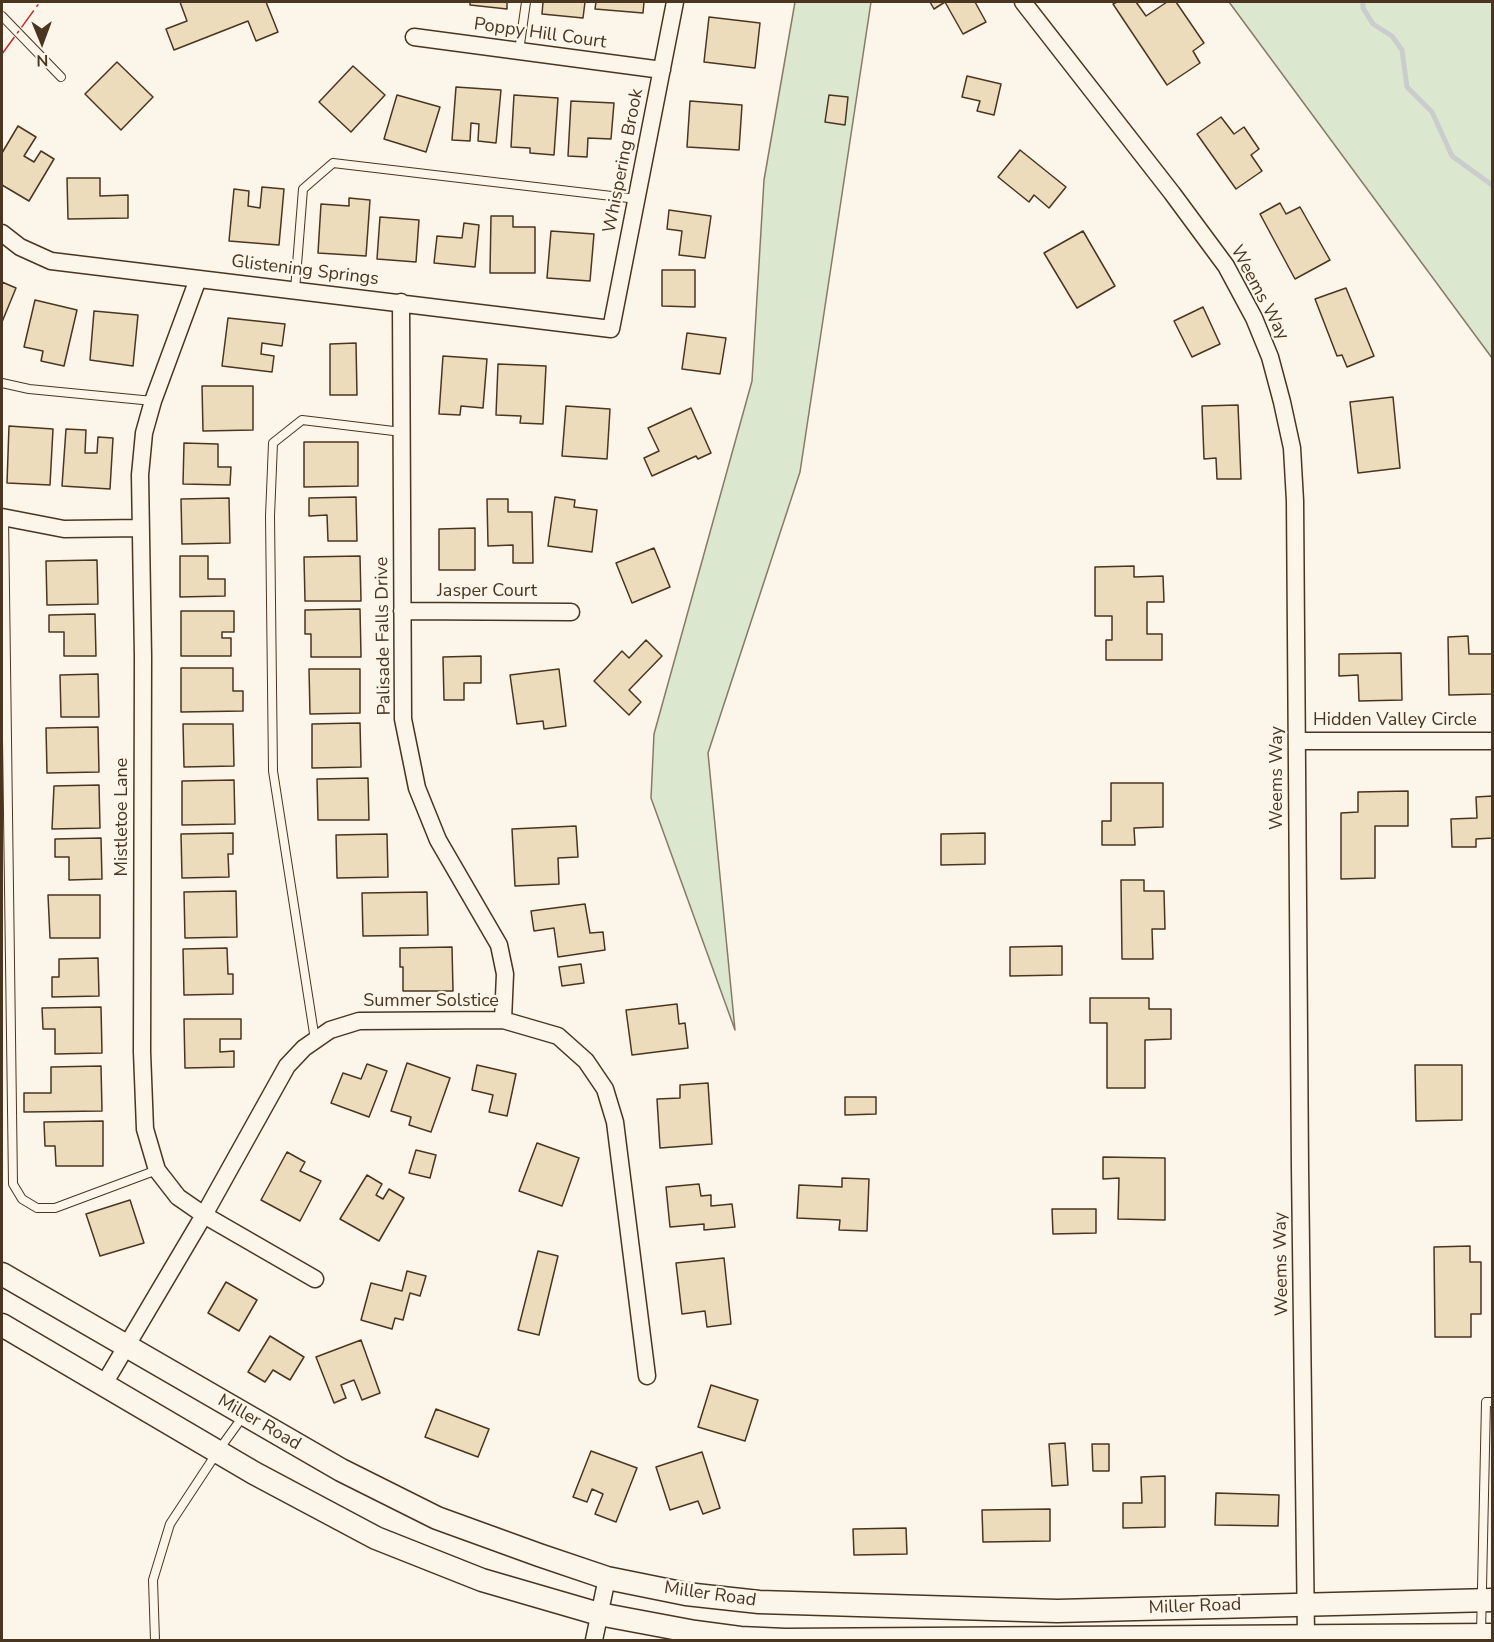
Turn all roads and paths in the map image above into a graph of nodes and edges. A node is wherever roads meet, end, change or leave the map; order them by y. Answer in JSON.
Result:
{"nodes":[{"id":1,"x":526,"y":2,"type":"edge"},
{"id":2,"x":675,"y":2,"type":"edge"},
{"id":3,"x":1023,"y":2,"type":"edge"},
{"id":4,"x":2,"y":16,"type":"edge"},
{"id":5,"x":414,"y":37,"type":"dead end"},
{"id":6,"x":519,"y":51,"type":"junction"},
{"id":7,"x":662,"y":70,"type":"junction"},
{"id":8,"x":61,"y":77,"type":"dead end"},
{"id":9,"x":637,"y":199,"type":"junction"},
{"id":10,"x":2,"y":233,"type":"edge"},
{"id":11,"x":198,"y":279,"type":"junction"},
{"id":12,"x":296,"y":290,"type":"junction"},
{"id":13,"x":401,"y":302,"type":"junction"},
{"id":14,"x":611,"y":329,"type":"joint"},
{"id":15,"x":2,"y":383,"type":"edge"},
{"id":16,"x":153,"y":401,"type":"junction"},
{"id":17,"x":402,"y":432,"type":"junction"},
{"id":18,"x":3,"y":517,"type":"edge"},
{"id":19,"x":141,"y":528,"type":"junction"},
{"id":20,"x":402,"y":611,"type":"junction"},
{"id":21,"x":571,"y":612,"type":"dead end"},
{"id":22,"x":4,"y":660,"type":"edge"},
{"id":23,"x":1298,"y":741,"type":"junction"},
{"id":24,"x":1492,"y":741,"type":"edge"},
{"id":25,"x":503,"y":1020,"type":"junction"},
{"id":26,"x":315,"y":1040,"type":"junction"},
{"id":27,"x":157,"y":1170,"type":"junction"},
{"id":28,"x":204,"y":1215,"type":"junction"},
{"id":29,"x":2,"y":1274,"type":"edge"},
{"id":30,"x":315,"y":1279,"type":"dead end"},
{"id":31,"x":2,"y":1325,"type":"edge"},
{"id":32,"x":128,"y":1346,"type":"junction"},
{"id":33,"x":647,"y":1376,"type":"dead end"},
{"id":34,"x":104,"y":1384,"type":"junction"},
{"id":35,"x":1492,"y":1401,"type":"edge"},
{"id":36,"x":244,"y":1414,"type":"junction"},
{"id":37,"x":218,"y":1451,"type":"junction"},
{"id":38,"x":607,"y":1578,"type":"junction"},
{"id":39,"x":1487,"y":1600,"type":"edge"},
{"id":40,"x":1306,"y":1604,"type":"junction"},
{"id":41,"x":1057,"y":1611,"type":"junction"},
{"id":42,"x":599,"y":1614,"type":"junction"},
{"id":43,"x":1487,"y":1635,"type":"edge"},
{"id":44,"x":1306,"y":1636,"type":"junction"},
{"id":45,"x":1058,"y":1639,"type":"edge"},
{"id":46,"x":827,"y":1640,"type":"edge"},
{"id":47,"x":155,"y":1641,"type":"edge"},
{"id":48,"x":594,"y":1641,"type":"edge"}],
"edges":[{"from":1,"to":6,"type":"lane"},
{"from":2,"to":7,"type":"street","name":"Whispering Brook"},
{"from":3,"to":23,"type":"street","name":"Weems Way"},
{"from":4,"to":8,"type":"lane"},
{"from":5,"to":6,"type":"street","name":"Poppy Hill Court"},
{"from":6,"to":7,"type":"street","name":"Poppy Hill Court"},
{"from":7,"to":9,"type":"street","name":"Whispering Brook"},
{"from":9,"to":12,"type":"lane"},
{"from":9,"to":14,"type":"street","name":"Whispering Brook"},
{"from":10,"to":11,"type":"street","name":"Glistening Springs"},
{"from":11,"to":12,"type":"street","name":"Glistening Springs"},
{"from":11,"to":16,"type":"street","name":"Mistletoe Lane"},
{"from":12,"to":13,"type":"street","name":"Glistening Springs"},
{"from":13,"to":14,"type":"street","name":"Glistening Springs"},
{"from":13,"to":17,"type":"street","name":"Palisade Falls Drive"},
{"from":15,"to":16,"type":"lane"},
{"from":16,"to":19,"type":"street","name":"Mistletoe Lane"},
{"from":17,"to":20,"type":"street","name":"Palisade Falls Drive"},
{"from":17,"to":26,"type":"lane"},
{"from":18,"to":19,"type":"street"},
{"from":18,"to":22,"type":"lane"},
{"from":19,"to":27,"type":"street","name":"Mistletoe Lane"},
{"from":20,"to":21,"type":"street","name":"Jasper Court"},
{"from":20,"to":25,"type":"street","name":"Palisade Falls Drive"},
{"from":22,"to":27,"type":"lane"},
{"from":23,"to":24,"type":"street","name":"Hidden Valley Circle"},
{"from":23,"to":40,"type":"street","name":"Weems Way"},
{"from":25,"to":26,"type":"street","name":"Summer Solstice"},
{"from":25,"to":33,"type":"street","name":"Summer Solstice"},
{"from":26,"to":28,"type":"street","name":"Summer Solstice"},
{"from":27,"to":28,"type":"street","name":"Mistletoe Lane"},
{"from":28,"to":30,"type":"street","name":"Mistletoe Lane"},
{"from":28,"to":32,"type":"street","name":"Summer Solstice"},
{"from":29,"to":32,"type":"main road","name":"Miller Road"},
{"from":31,"to":34,"type":"main road","name":"Miller Road"},
{"from":32,"to":34,"type":"street","name":"Summer Solstice"},
{"from":32,"to":36,"type":"main road","name":"Miller Road"},
{"from":34,"to":37,"type":"main road","name":"Miller Road"},
{"from":35,"to":39,"type":"lane"},
{"from":36,"to":37,"type":"lane"},
{"from":36,"to":38,"type":"main road","name":"Miller Road"},
{"from":37,"to":42,"type":"main road","name":"Miller Road"},
{"from":37,"to":47,"type":"lane"},
{"from":38,"to":41,"type":"main road","name":"Miller Road"},
{"from":38,"to":42,"type":"street"},
{"from":39,"to":40,"type":"main road","name":"Miller Road"},
{"from":39,"to":43,"type":"lane"},
{"from":40,"to":41,"type":"main road","name":"Miller Road"},
{"from":40,"to":44,"type":"street","name":"Weems Way"},
{"from":41,"to":45,"type":"main road"},
{"from":42,"to":46,"type":"main road","name":"Miller Road"},
{"from":42,"to":48,"type":"street"},
{"from":43,"to":44,"type":"main road","name":"Miller Road"},
{"from":44,"to":45,"type":"main road","name":"Miller Road"},
{"from":45,"to":46,"type":"main road","name":"Miller Road"}]}
